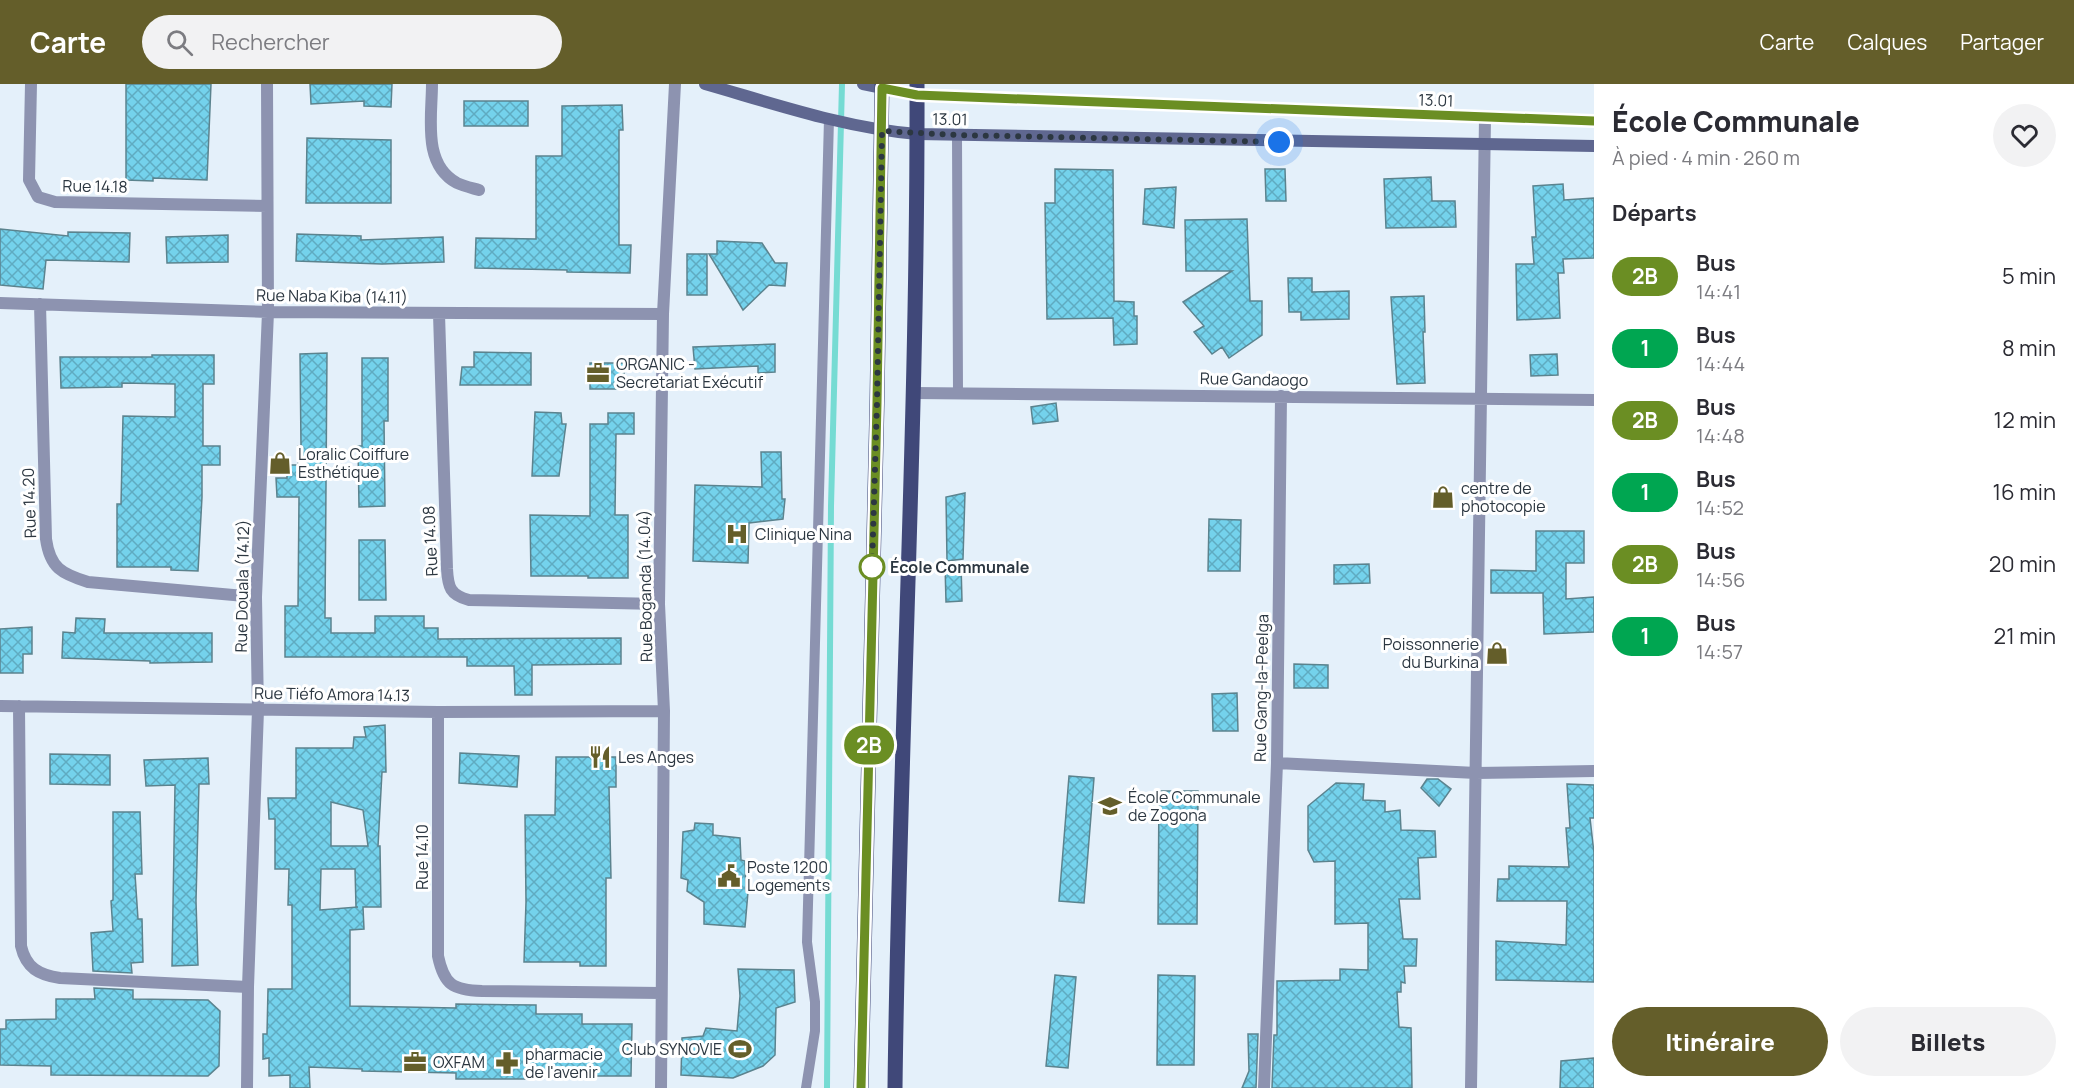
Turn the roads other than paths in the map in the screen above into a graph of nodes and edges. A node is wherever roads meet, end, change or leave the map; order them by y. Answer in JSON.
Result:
{"nodes":[{"id":1,"x":31,"y":84,"type":"edge"},
{"id":2,"x":267,"y":84,"type":"edge"},
{"id":3,"x":432,"y":84,"type":"edge"},
{"id":4,"x":675,"y":84,"type":"edge"},
{"id":5,"x":705,"y":84,"type":"edge"},
{"id":6,"x":863,"y":84,"type":"edge"},
{"id":7,"x":882,"y":86,"type":"edge"},
{"id":8,"x":917,"y":90,"type":"edge"},
{"id":9,"x":1485,"y":118,"type":"junction"},
{"id":10,"x":829,"y":119,"type":"junction"},
{"id":11,"x":1594,"y":121,"type":"edge"},
{"id":12,"x":882,"y":131,"type":"junction"},
{"id":13,"x":917,"y":134,"type":"junction"},
{"id":14,"x":957,"y":135,"type":"junction"},
{"id":15,"x":1484,"y":145,"type":"junction"},
{"id":16,"x":1594,"y":146,"type":"edge"},
{"id":17,"x":479,"y":190,"type":"dead end"},
{"id":18,"x":267,"y":206,"type":"junction"},
{"id":19,"x":0,"y":303,"type":"edge"},
{"id":20,"x":40,"y":304,"type":"junction"},
{"id":21,"x":268,"y":312,"type":"junction"},
{"id":22,"x":439,"y":314,"type":"junction"},
{"id":23,"x":663,"y":314,"type":"junction"},
{"id":24,"x":914,"y":393,"type":"junction"},
{"id":25,"x":958,"y":393,"type":"junction"},
{"id":26,"x":1281,"y":396,"type":"junction"},
{"id":27,"x":1480,"y":400,"type":"junction"},
{"id":28,"x":1594,"y":400,"type":"edge"},
{"id":29,"x":256,"y":597,"type":"junction"},
{"id":30,"x":659,"y":604,"type":"junction"},
{"id":31,"x":0,"y":706,"type":"edge"},
{"id":32,"x":19,"y":706,"type":"junction"},
{"id":33,"x":258,"y":710,"type":"junction"},
{"id":34,"x":664,"y":711,"type":"junction"},
{"id":35,"x":438,"y":712,"type":"junction"},
{"id":36,"x":1277,"y":763,"type":"junction"},
{"id":37,"x":1594,"y":771,"type":"edge"},
{"id":38,"x":1476,"y":773,"type":"junction"},
{"id":39,"x":248,"y":987,"type":"junction"},
{"id":40,"x":661,"y":993,"type":"junction"},
{"id":41,"x":247,"y":1088,"type":"edge"},
{"id":42,"x":661,"y":1088,"type":"edge"},
{"id":43,"x":806,"y":1088,"type":"edge"},
{"id":44,"x":861,"y":1088,"type":"edge"},
{"id":45,"x":895,"y":1088,"type":"edge"},
{"id":46,"x":1264,"y":1088,"type":"edge"},
{"id":47,"x":1471,"y":1088,"type":"edge"}],
"edges":[{"from":1,"to":18,"type":"street","name":"Rue 14.18"},
{"from":2,"to":18,"type":"street","name":"Rue Douala (14.12)"},
{"from":3,"to":17,"type":"street"},
{"from":4,"to":23,"type":"street","name":"Rue Boganda (14.04)"},
{"from":5,"to":10,"type":"street","name":"13.01"},
{"from":6,"to":7,"type":"street","name":"13.01"},
{"from":7,"to":8,"type":"street","name":"13.01"},
{"from":7,"to":12,"type":"main road"},
{"from":8,"to":9,"type":"street","name":"13.01"},
{"from":8,"to":13,"type":"main road"},
{"from":9,"to":11,"type":"street","name":"13.01"},
{"from":9,"to":15,"type":"street"},
{"from":10,"to":12,"type":"street","name":"13.01"},
{"from":10,"to":43,"type":"lane"},
{"from":12,"to":13,"type":"street","name":"13.01"},
{"from":12,"to":44,"type":"main road"},
{"from":13,"to":14,"type":"street","name":"13.01"},
{"from":13,"to":24,"type":"main road"},
{"from":14,"to":15,"type":"street","name":"13.01"},
{"from":14,"to":25,"type":"lane"},
{"from":15,"to":16,"type":"street","name":"13.01"},
{"from":15,"to":27,"type":"street"},
{"from":18,"to":21,"type":"street","name":"Rue Douala (14.12)"},
{"from":19,"to":20,"type":"street","name":"Rue Naba Kiba (14.11)"},
{"from":20,"to":21,"type":"street","name":"Rue Naba Kiba (14.11)"},
{"from":20,"to":29,"type":"street","name":"Rue 14.20"},
{"from":21,"to":22,"type":"street","name":"Rue Naba Kiba (14.11)"},
{"from":21,"to":29,"type":"street","name":"Rue Douala (14.12)"},
{"from":22,"to":23,"type":"street","name":"Rue Naba Kiba (14.11)"},
{"from":22,"to":30,"type":"street","name":"Rue 14.08"},
{"from":23,"to":30,"type":"street","name":"Rue Boganda (14.04)"},
{"from":24,"to":25,"type":"street","name":"Rue Gandaogo"},
{"from":24,"to":45,"type":"main road"},
{"from":25,"to":26,"type":"street","name":"Rue Gandaogo"},
{"from":26,"to":27,"type":"street","name":"Rue Gandaogo"},
{"from":26,"to":36,"type":"street","name":"Rue Gang-la-Peelga"},
{"from":27,"to":28,"type":"street","name":"Rue Gandaogo"},
{"from":27,"to":38,"type":"street"},
{"from":29,"to":33,"type":"street","name":"Rue Douala (14.12)"},
{"from":30,"to":34,"type":"street","name":"Rue Boganda (14.04)"},
{"from":31,"to":32,"type":"street","name":"Rue Tiéfo Amora 14.13"},
{"from":32,"to":33,"type":"street","name":"Rue Tiéfo Amora 14.13"},
{"from":32,"to":39,"type":"street"},
{"from":33,"to":35,"type":"street","name":"Rue Tiéfo Amora 14.13"},
{"from":33,"to":39,"type":"street","name":"Rue Douala (14.12)"},
{"from":34,"to":35,"type":"street","name":"Rue Tiéfo Amora 14.13"},
{"from":34,"to":40,"type":"street","name":"Rue Boganda (14.04)"},
{"from":35,"to":40,"type":"street","name":"Rue 14.10"},
{"from":36,"to":38,"type":"street"},
{"from":36,"to":46,"type":"street","name":"Rue Gang-la-Peelga"},
{"from":37,"to":38,"type":"street"},
{"from":38,"to":47,"type":"street"},
{"from":39,"to":41,"type":"street","name":"Rue Douala (14.12)"},
{"from":40,"to":42,"type":"street","name":"Rue Boganda (14.04)"}]}
